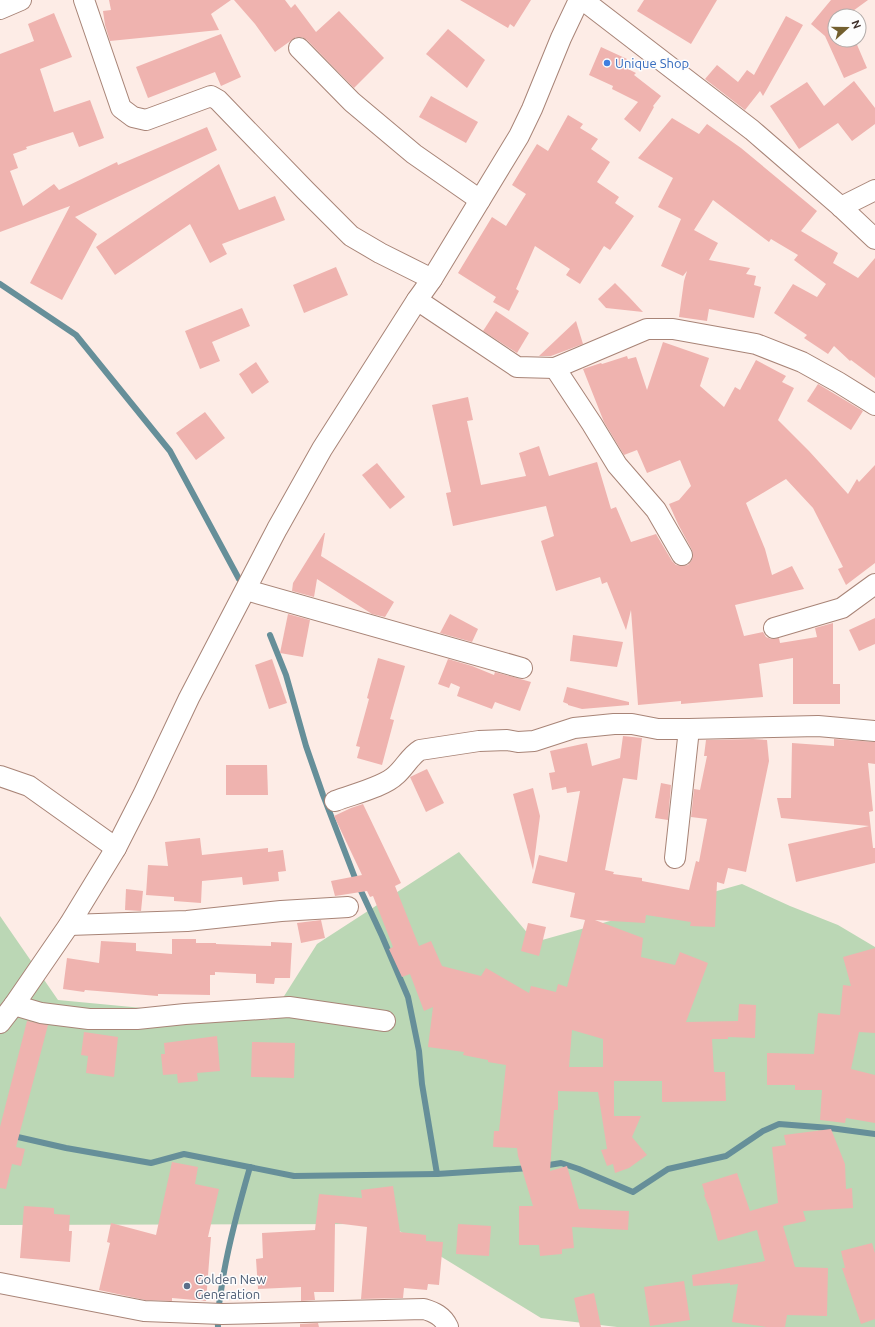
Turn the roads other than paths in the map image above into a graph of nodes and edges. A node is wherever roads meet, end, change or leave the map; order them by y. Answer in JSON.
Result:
{"nodes":[{"id":1,"x":21,"y":0,"type":"edge"},
{"id":2,"x":84,"y":0,"type":"edge"},
{"id":3,"x":579,"y":0,"type":"edge"},
{"id":4,"x":582,"y":0,"type":"edge"},
{"id":5,"x":0,"y":9,"type":"edge"},
{"id":6,"x":299,"y":48,"type":"dead end"},
{"id":7,"x":875,"y":190,"type":"edge"},
{"id":8,"x":480,"y":200,"type":"junction"},
{"id":9,"x":840,"y":207,"type":"junction"},
{"id":10,"x":875,"y":239,"type":"edge"},
{"id":11,"x":432,"y":279,"type":"junction"},
{"id":12,"x":417,"y":300,"type":"junction"},
{"id":13,"x":556,"y":368,"type":"junction"},
{"id":14,"x":875,"y":405,"type":"edge"},
{"id":15,"x":682,"y":555,"type":"dead end"},
{"id":16,"x":875,"y":584,"type":"edge"},
{"id":17,"x":246,"y":590,"type":"junction"},
{"id":18,"x":774,"y":628,"type":"dead end"},
{"id":19,"x":522,"y":668,"type":"dead end"},
{"id":20,"x":689,"y":729,"type":"junction"},
{"id":21,"x":875,"y":731,"type":"edge"},
{"id":22,"x":0,"y":776,"type":"edge"},
{"id":23,"x":335,"y":801,"type":"dead end"},
{"id":24,"x":116,"y":848,"type":"junction"},
{"id":25,"x":675,"y":858,"type":"dead end"},
{"id":26,"x":348,"y":908,"type":"dead end"},
{"id":27,"x":69,"y":925,"type":"junction"},
{"id":28,"x":14,"y":1005,"type":"junction"},
{"id":29,"x":385,"y":1021,"type":"dead end"},
{"id":30,"x":0,"y":1023,"type":"edge"},
{"id":31,"x":0,"y":1283,"type":"edge"},
{"id":32,"x":222,"y":1320,"type":"edge"},
{"id":33,"x":448,"y":1327,"type":"edge"}],
"edges":[{"from":1,"to":5,"type":"street"},
{"from":2,"to":11,"type":"street"},
{"from":3,"to":8,"type":"street"},
{"from":4,"to":9,"type":"street"},
{"from":6,"to":8,"type":"street"},
{"from":7,"to":9,"type":"street"},
{"from":8,"to":11,"type":"street"},
{"from":9,"to":10,"type":"street"},
{"from":11,"to":12,"type":"street"},
{"from":12,"to":13,"type":"street"},
{"from":12,"to":17,"type":"street"},
{"from":13,"to":14,"type":"street"},
{"from":13,"to":15,"type":"street"},
{"from":16,"to":18,"type":"street"},
{"from":17,"to":19,"type":"street"},
{"from":17,"to":24,"type":"street"},
{"from":20,"to":21,"type":"street"},
{"from":20,"to":23,"type":"street"},
{"from":20,"to":25,"type":"street"},
{"from":22,"to":24,"type":"street"},
{"from":24,"to":27,"type":"street"},
{"from":26,"to":27,"type":"street"},
{"from":27,"to":28,"type":"street"},
{"from":28,"to":29,"type":"street"},
{"from":28,"to":30,"type":"street"},
{"from":31,"to":32,"type":"street"},
{"from":32,"to":33,"type":"street"}]}
